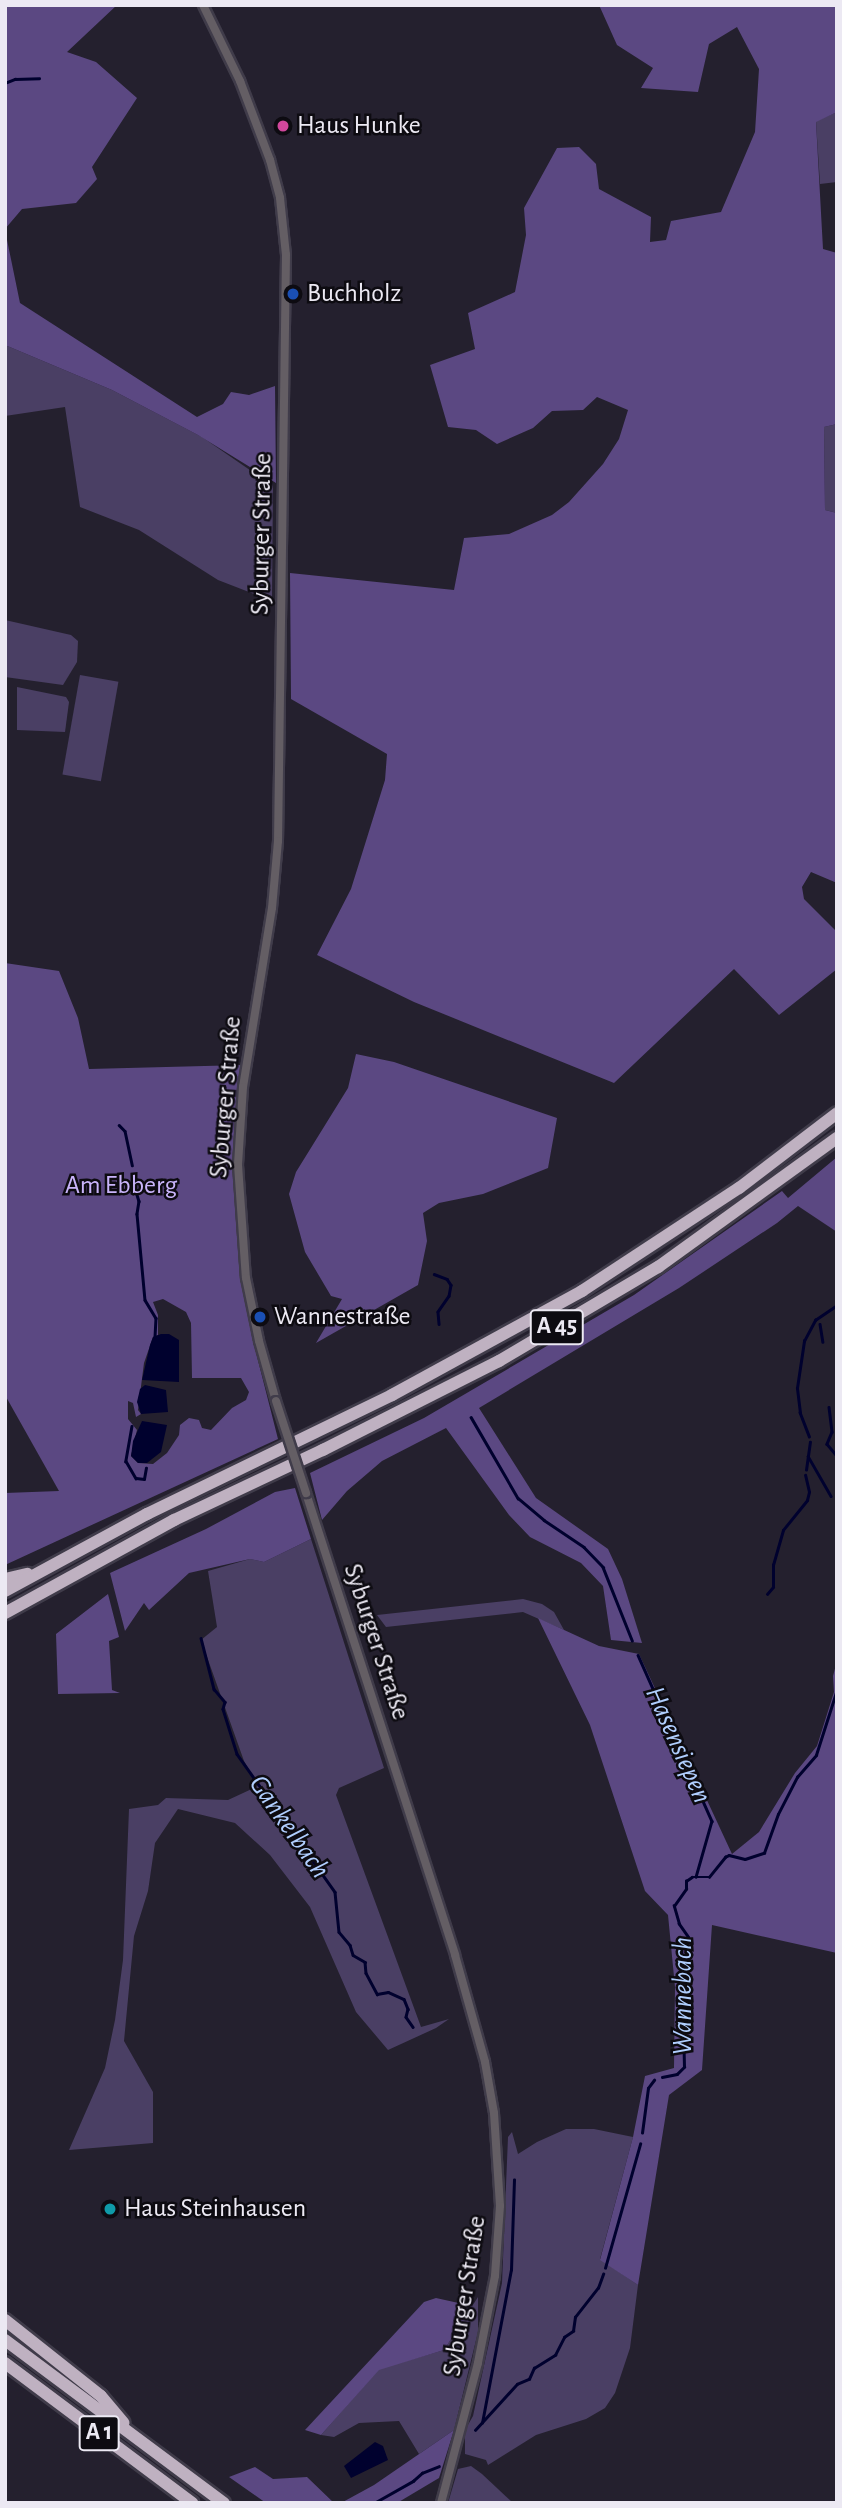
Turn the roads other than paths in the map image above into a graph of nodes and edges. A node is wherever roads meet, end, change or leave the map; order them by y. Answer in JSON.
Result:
{"nodes":[{"id":1,"x":202,"y":5,"type":"edge"},
{"id":2,"x":837,"y":1112,"type":"edge"},
{"id":3,"x":837,"y":1138,"type":"edge"},
{"id":4,"x":257,"y":1481,"type":"junction"},
{"id":5,"x":41,"y":1571,"type":"junction"},
{"id":6,"x":5,"y":1579,"type":"edge"},
{"id":7,"x":5,"y":1591,"type":"edge"},
{"id":8,"x":5,"y":1613,"type":"edge"},
{"id":9,"x":5,"y":1620,"type":"edge"},
{"id":10,"x":5,"y":2320,"type":"edge"},
{"id":11,"x":5,"y":2340,"type":"edge"},
{"id":12,"x":5,"y":2363,"type":"edge"},
{"id":13,"x":138,"y":2439,"type":"junction"},
{"id":14,"x":192,"y":2503,"type":"edge"},
{"id":15,"x":224,"y":2503,"type":"edge"},
{"id":16,"x":441,"y":2503,"type":"edge"}],
"edges":[{"from":1,"to":16,"type":"street","name":"Syburger Straße","bridge":true},
{"from":2,"to":5,"type":"highway","number":"A 45"},
{"from":3,"to":4,"type":"highway","number":"A 45"},
{"from":4,"to":8,"type":"highway","number":"A 45"},
{"from":4,"to":9,"type":"highway"},
{"from":5,"to":6,"type":"highway"},
{"from":5,"to":7,"type":"highway","number":"A 45"},
{"from":10,"to":13,"type":"highway"},
{"from":11,"to":13,"type":"highway","number":"A 1"},
{"from":12,"to":14,"type":"highway","number":"A 1"},
{"from":13,"to":15,"type":"highway","number":"A 1"}]}
